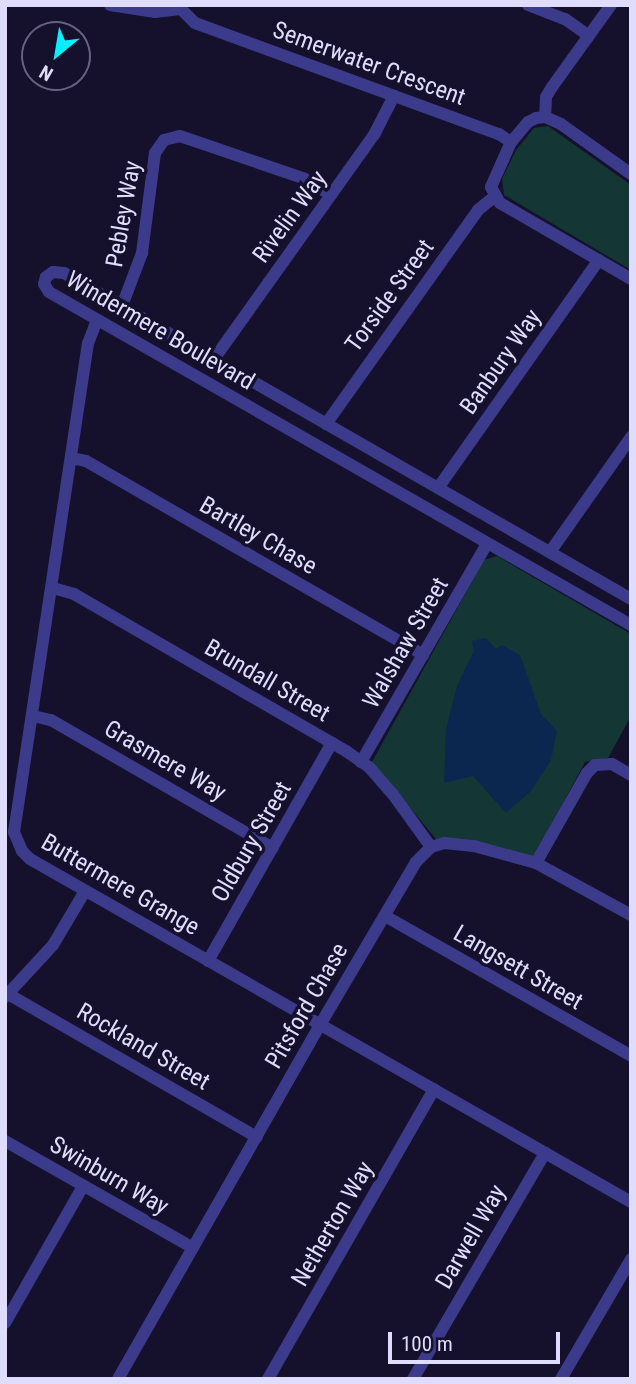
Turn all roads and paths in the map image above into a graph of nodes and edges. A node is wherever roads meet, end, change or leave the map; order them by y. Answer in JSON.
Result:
{"nodes":[{"id":1,"x":110,"y":5,"type":"edge"},
{"id":2,"x":527,"y":5,"type":"edge"},
{"id":3,"x":611,"y":5,"type":"edge"},
{"id":4,"x":178,"y":7,"type":"edge"},
{"id":5,"x":589,"y":36,"type":"junction"},
{"id":6,"x":394,"y":96,"type":"junction"},
{"id":7,"x":545,"y":117,"type":"junction"},
{"id":8,"x":511,"y":142,"type":"junction"},
{"id":9,"x":631,"y":174,"type":"edge"},
{"id":10,"x":331,"y":195,"type":"junction"},
{"id":11,"x":494,"y":197,"type":"junction"},
{"id":12,"x":599,"y":260,"type":"junction"},
{"id":13,"x":631,"y":279,"type":"edge"},
{"id":14,"x":122,"y":306,"type":"junction"},
{"id":15,"x":97,"y":320,"type":"junction"},
{"id":16,"x":214,"y":359,"type":"junction"},
{"id":17,"x":326,"y":424,"type":"junction"},
{"id":18,"x":631,"y":437,"type":"edge"},
{"id":19,"x":71,"y":458,"type":"junction"},
{"id":20,"x":438,"y":488,"type":"junction"},
{"id":21,"x":487,"y":544,"type":"junction"},
{"id":22,"x":550,"y":552,"type":"junction"},
{"id":23,"x":53,"y":588,"type":"junction"},
{"id":24,"x":631,"y":599,"type":"edge"},
{"id":25,"x":631,"y":625,"type":"edge"},
{"id":26,"x":423,"y":655,"type":"junction"},
{"id":27,"x":33,"y":716,"type":"junction"},
{"id":28,"x":332,"y":743,"type":"junction"},
{"id":29,"x":361,"y":762,"type":"junction"},
{"id":30,"x":631,"y":775,"type":"edge"},
{"id":31,"x":431,"y":847,"type":"junction"},
{"id":32,"x":273,"y":848,"type":"junction"},
{"id":33,"x":537,"y":863,"type":"junction"},
{"id":34,"x":85,"y":891,"type":"junction"},
{"id":35,"x":631,"y":915,"type":"edge"},
{"id":36,"x":385,"y":916,"type":"junction"},
{"id":37,"x":208,"y":961,"type":"junction"},
{"id":38,"x":7,"y":995,"type":"edge"},
{"id":39,"x":320,"y":1025,"type":"junction"},
{"id":40,"x":631,"y":1056,"type":"edge"},
{"id":41,"x":434,"y":1089,"type":"junction"},
{"id":42,"x":257,"y":1136,"type":"junction"},
{"id":43,"x":5,"y":1141,"type":"edge"},
{"id":44,"x":545,"y":1153,"type":"junction"},
{"id":45,"x":83,"y":1186,"type":"junction"},
{"id":46,"x":631,"y":1202,"type":"edge"},
{"id":47,"x":193,"y":1248,"type":"junction"},
{"id":48,"x":631,"y":1259,"type":"edge"},
{"id":49,"x":5,"y":1323,"type":"edge"},
{"id":50,"x":118,"y":1379,"type":"edge"},
{"id":51,"x":268,"y":1379,"type":"edge"},
{"id":52,"x":413,"y":1379,"type":"edge"},
{"id":53,"x":561,"y":1379,"type":"edge"}],
"edges":[{"from":1,"to":4,"type":"street"},
{"from":2,"to":5,"type":"street"},
{"from":3,"to":5,"type":"street"},
{"from":4,"to":6,"type":"street","name":"Semerwater Crescent"},
{"from":5,"to":7,"type":"street"},
{"from":6,"to":8,"type":"street","name":"Semerwater Crescent"},
{"from":6,"to":10,"type":"street","name":"Rivelin Way"},
{"from":7,"to":8,"type":"street"},
{"from":7,"to":9,"type":"street"},
{"from":8,"to":11,"type":"street"},
{"from":10,"to":14,"type":"street","name":"Pebley Way"},
{"from":10,"to":16,"type":"street","name":"Rivelin Way"},
{"from":11,"to":12,"type":"street"},
{"from":11,"to":17,"type":"street","name":"Torside Street"},
{"from":12,"to":13,"type":"street"},
{"from":12,"to":20,"type":"street","name":"Banbury Way"},
{"from":14,"to":15,"type":"street","name":"Windermere Boulevard"},
{"from":14,"to":16,"type":"street","name":"Windermere Boulevard"},
{"from":15,"to":19,"type":"street","name":"Buttermere Grange"},
{"from":15,"to":21,"type":"street","name":"Windermere Boulevard"},
{"from":16,"to":17,"type":"street","name":"Windermere Boulevard"},
{"from":17,"to":20,"type":"street","name":"Windermere Boulevard"},
{"from":18,"to":22,"type":"street"},
{"from":19,"to":23,"type":"street","name":"Buttermere Grange"},
{"from":19,"to":26,"type":"street","name":"Bartley Chase"},
{"from":20,"to":22,"type":"street","name":"Windermere Boulevard"},
{"from":21,"to":25,"type":"street","name":"Windermere Boulevard"},
{"from":21,"to":26,"type":"street","name":"Walshaw Street"},
{"from":22,"to":24,"type":"street","name":"Windermere Boulevard"},
{"from":23,"to":27,"type":"street","name":"Buttermere Grange"},
{"from":23,"to":28,"type":"street","name":"Brundall Street"},
{"from":26,"to":29,"type":"street","name":"Walshaw Street"},
{"from":27,"to":32,"type":"street","name":"Grasmere Way"},
{"from":27,"to":34,"type":"street","name":"Buttermere Grange"},
{"from":28,"to":29,"type":"street","name":"Brundall Street"},
{"from":28,"to":32,"type":"street","name":"Oldbury Street"},
{"from":29,"to":31,"type":"street","name":"Brundall Street"},
{"from":30,"to":33,"type":"street"},
{"from":31,"to":33,"type":"street"},
{"from":31,"to":36,"type":"street","name":"Pitsford Chase"},
{"from":32,"to":37,"type":"street","name":"Oldbury Street"},
{"from":33,"to":35,"type":"street"},
{"from":34,"to":37,"type":"street","name":"Buttermere Grange"},
{"from":34,"to":38,"type":"street"},
{"from":36,"to":39,"type":"street","name":"Pitsford Chase"},
{"from":36,"to":40,"type":"street","name":"Langsett Street"},
{"from":37,"to":39,"type":"street","name":"Buttermere Grange"},
{"from":38,"to":42,"type":"street","name":"Rockland Street"},
{"from":39,"to":41,"type":"street","name":"Buttermere Grange"},
{"from":39,"to":42,"type":"street","name":"Pitsford Chase"},
{"from":41,"to":44,"type":"street","name":"Buttermere Grange"},
{"from":41,"to":51,"type":"street","name":"Netherton Way"},
{"from":42,"to":47,"type":"street","name":"Pitsford Chase"},
{"from":43,"to":45,"type":"street","name":"Swinburn Way"},
{"from":44,"to":46,"type":"street","name":"Buttermere Grange"},
{"from":44,"to":52,"type":"street","name":"Darwell Way"},
{"from":45,"to":47,"type":"street","name":"Swinburn Way"},
{"from":45,"to":49,"type":"street"},
{"from":47,"to":50,"type":"street","name":"Pitsford Chase"},
{"from":48,"to":53,"type":"street"}]}
